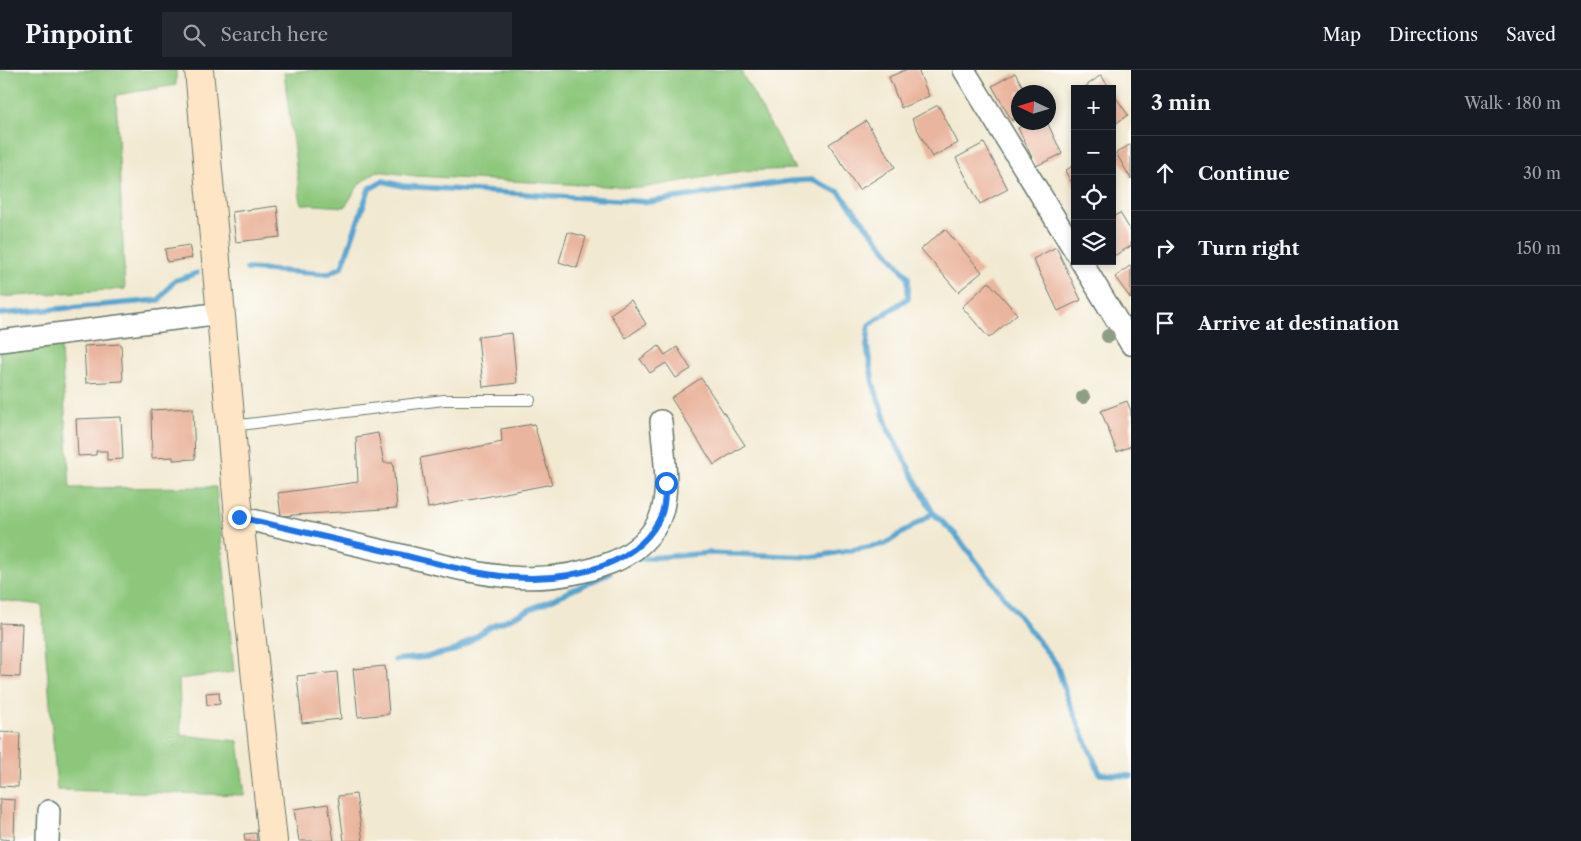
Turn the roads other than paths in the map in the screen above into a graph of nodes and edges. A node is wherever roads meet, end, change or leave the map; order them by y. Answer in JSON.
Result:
{"nodes":[{"id":1,"x":198,"y":70,"type":"edge"},
{"id":2,"x":964,"y":70,"type":"edge"},
{"id":3,"x":1071,"y":244,"type":"edge"},
{"id":4,"x":1083,"y":265,"type":"edge"},
{"id":5,"x":222,"y":314,"type":"junction"},
{"id":6,"x":0,"y":341,"type":"edge"},
{"id":7,"x":1131,"y":344,"type":"edge"},
{"id":8,"x":530,"y":400,"type":"dead end"},
{"id":9,"x":661,"y":421,"type":"dead end"},
{"id":10,"x":232,"y":426,"type":"junction"},
{"id":11,"x":239,"y":517,"type":"junction"},
{"id":12,"x":49,"y":811,"type":"dead end"},
{"id":13,"x":48,"y":841,"type":"edge"},
{"id":14,"x":273,"y":841,"type":"edge"}],
"edges":[{"from":1,"to":5,"type":"main road"},
{"from":2,"to":3,"type":"street"},
{"from":4,"to":7,"type":"street"},
{"from":5,"to":6,"type":"street"},
{"from":5,"to":10,"type":"main road"},
{"from":8,"to":10,"type":"lane"},
{"from":9,"to":11,"type":"street"},
{"from":10,"to":11,"type":"main road"},
{"from":11,"to":14,"type":"main road"},
{"from":12,"to":13,"type":"street"}]}
